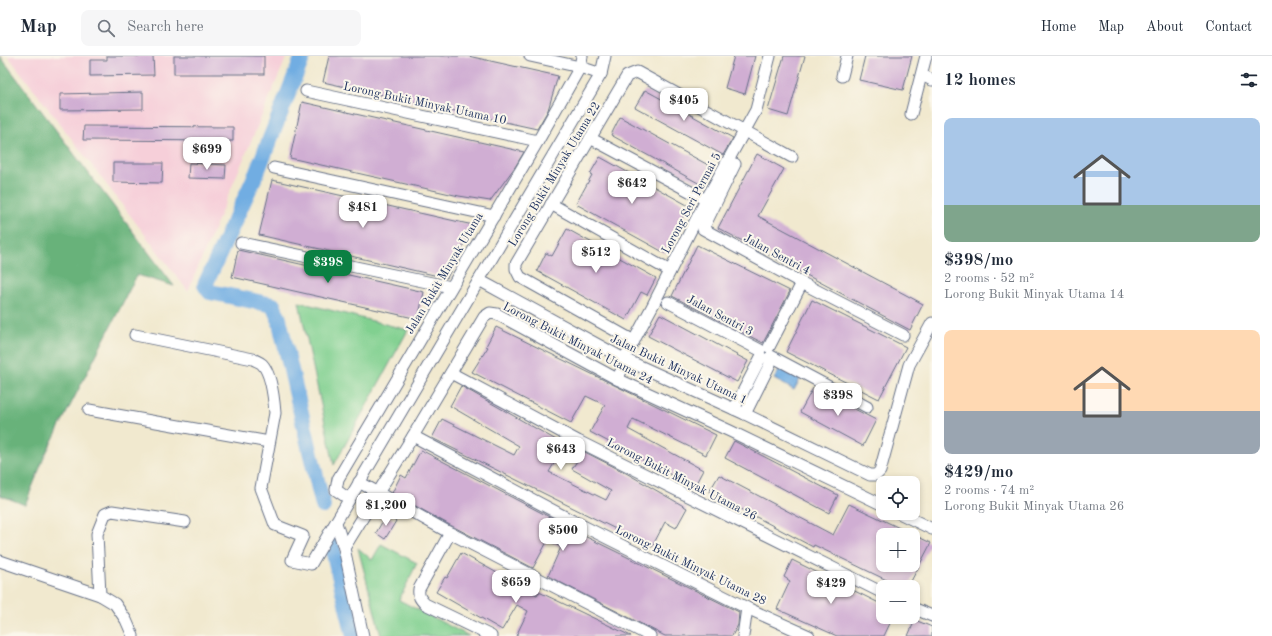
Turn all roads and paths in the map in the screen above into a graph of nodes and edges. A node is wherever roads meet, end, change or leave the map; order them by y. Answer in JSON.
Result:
{"nodes":[{"id":1,"x":530,"y":56,"type":"edge"},
{"id":2,"x":605,"y":56,"type":"edge"},
{"id":3,"x":770,"y":56,"type":"edge"},
{"id":4,"x":847,"y":56,"type":"edge"},
{"id":5,"x":926,"y":56,"type":"edge"},
{"id":6,"x":581,"y":61,"type":"edge"},
{"id":7,"x":601,"y":74,"type":"junction"},
{"id":8,"x":922,"y":75,"type":"junction"},
{"id":9,"x":842,"y":76,"type":"dead end"},
{"id":10,"x":932,"y":80,"type":"edge"},
{"id":11,"x":306,"y":91,"type":"dead end"},
{"id":12,"x":911,"y":114,"type":"dead end"},
{"id":13,"x":744,"y":132,"type":"junction"},
{"id":14,"x":590,"y":138,"type":"junction"},
{"id":15,"x":538,"y":141,"type":"junction"},
{"id":16,"x":792,"y":156,"type":"dead end"},
{"id":17,"x":735,"y":164,"type":"dead end"},
{"id":18,"x":274,"y":168,"type":"dead end"},
{"id":19,"x":706,"y":200,"type":"junction"},
{"id":20,"x":551,"y":204,"type":"junction"},
{"id":21,"x":494,"y":216,"type":"junction"},
{"id":22,"x":241,"y":243,"type":"dead end"},
{"id":23,"x":670,"y":271,"type":"junction"},
{"id":24,"x":479,"y":280,"type":"junction"},
{"id":25,"x":802,"y":283,"type":"junction"},
{"id":26,"x":451,"y":287,"type":"junction"},
{"id":27,"x":668,"y":302,"type":"dead end"},
{"id":28,"x":932,"y":323,"type":"edge"},
{"id":29,"x":135,"y":335,"type":"dead end"},
{"id":30,"x":903,"y":335,"type":"dead end"},
{"id":31,"x":634,"y":341,"type":"junction"},
{"id":32,"x":766,"y":354,"type":"junction"},
{"id":33,"x":624,"y":359,"type":"junction"},
{"id":34,"x":451,"y":373,"type":"junction"},
{"id":35,"x":614,"y":377,"type":"junction"},
{"id":36,"x":868,"y":407,"type":"dead end"},
{"id":37,"x":734,"y":409,"type":"junction"},
{"id":38,"x":89,"y":410,"type":"dead end"},
{"id":39,"x":744,"y":414,"type":"junction"},
{"id":40,"x":413,"y":436,"type":"junction"},
{"id":41,"x":269,"y":442,"type":"junction"},
{"id":42,"x":359,"y":482,"type":"junction"},
{"id":43,"x":378,"y":493,"type":"junction"},
{"id":44,"x":349,"y":499,"type":"junction"},
{"id":45,"x":876,"y":502,"type":"edge"},
{"id":46,"x":914,"y":520,"type":"edge"},
{"id":47,"x":185,"y":522,"type":"dead end"},
{"id":48,"x":336,"y":523,"type":"junction"},
{"id":49,"x":932,"y":528,"type":"edge"},
{"id":50,"x":450,"y":533,"type":"junction"},
{"id":51,"x":344,"y":548,"type":"junction"},
{"id":52,"x":5,"y":562,"type":"edge"},
{"id":53,"x":876,"y":590,"type":"edge"},
{"id":54,"x":100,"y":595,"type":"junction"},
{"id":55,"x":747,"y":608,"type":"junction"},
{"id":56,"x":920,"y":611,"type":"edge"},
{"id":57,"x":932,"y":616,"type":"edge"},
{"id":58,"x":133,"y":636,"type":"edge"},
{"id":59,"x":363,"y":636,"type":"edge"},
{"id":60,"x":491,"y":636,"type":"edge"},
{"id":61,"x":650,"y":636,"type":"edge"},
{"id":62,"x":743,"y":636,"type":"edge"},
{"id":63,"x":809,"y":636,"type":"edge"}],
"edges":[{"from":1,"to":6,"type":"street"},
{"from":2,"to":7,"type":"street"},
{"from":3,"to":13,"type":"street","name":"Lorong Seri Permai 5"},
{"from":4,"to":9,"type":"street"},
{"from":5,"to":8,"type":"street"},
{"from":6,"to":7,"type":"street"},
{"from":6,"to":15,"type":"street","name":"Jalan Bukit Minyak Utama"},
{"from":7,"to":24,"type":"street"},
{"from":8,"to":10,"type":"street"},
{"from":8,"to":12,"type":"street"},
{"from":11,"to":15,"type":"street","name":"Lorong Bukit Minyak Utama 10"},
{"from":13,"to":14,"type":"street","name":"Lorong Bukit Minyak Utama 22"},
{"from":13,"to":16,"type":"street"},
{"from":13,"to":19,"type":"street","name":"Lorong Seri Permai 5"},
{"from":14,"to":19,"type":"street"},
{"from":14,"to":20,"type":"street","name":"Lorong Bukit Minyak Utama 22"},
{"from":15,"to":21,"type":"street","name":"Jalan Bukit Minyak Utama"},
{"from":17,"to":25,"type":"street","name":"Jalan Sentri 4"},
{"from":18,"to":21,"type":"street"},
{"from":19,"to":23,"type":"street","name":"Lorong Seri Permai 5"},
{"from":20,"to":23,"type":"street"},
{"from":20,"to":31,"type":"street","name":"Lorong Bukit Minyak Utama 22"},
{"from":21,"to":26,"type":"street","name":"Jalan Bukit Minyak Utama"},
{"from":22,"to":26,"type":"street"},
{"from":23,"to":31,"type":"street","name":"Lorong Seri Permai 5"},
{"from":24,"to":33,"type":"street","name":"Jalan Bukit Minyak Utama 1"},
{"from":24,"to":42,"type":"street"},
{"from":25,"to":30,"type":"street","name":"Jalan Sentri 4"},
{"from":25,"to":32,"type":"street"},
{"from":26,"to":44,"type":"street","name":"Jalan Bukit Minyak Utama"},
{"from":27,"to":32,"type":"street","name":"Jalan Sentri 3"},
{"from":28,"to":39,"type":"street","name":"Jalan Bukit Minyak Utama 1"},
{"from":29,"to":41,"type":"street"},
{"from":31,"to":33,"type":"street","name":"Lorong Seri Permai 5"},
{"from":32,"to":36,"type":"street","name":"Jalan Sentri 3"},
{"from":32,"to":37,"type":"street"},
{"from":32,"to":39,"type":"street"},
{"from":33,"to":35,"type":"street","name":"Lorong Seri Permai 5"},
{"from":33,"to":37,"type":"street","name":"Jalan Bukit Minyak Utama 1"},
{"from":34,"to":35,"type":"street","name":"Lorong Bukit Minyak Utama 24"},
{"from":34,"to":40,"type":"street","name":"Lorong Bukit Minyak Utama 24"},
{"from":34,"to":53,"type":"street","name":"Lorong Bukit Minyak Utama 26"},
{"from":35,"to":45,"type":"street","name":"Lorong Bukit Minyak Utama 24"},
{"from":37,"to":39,"type":"street","name":"Jalan Bukit Minyak Utama 1"},
{"from":38,"to":41,"type":"street"},
{"from":40,"to":43,"type":"street","name":"Lorong Bukit Minyak Utama 24"},
{"from":40,"to":55,"type":"street","name":"Lorong Bukit Minyak Utama 28"},
{"from":41,"to":48,"type":"street"},
{"from":42,"to":43,"type":"street"},
{"from":42,"to":44,"type":"street"},
{"from":43,"to":50,"type":"street"},
{"from":43,"to":51,"type":"street","name":"Lorong Bukit Minyak Utama 24"},
{"from":44,"to":48,"type":"street"},
{"from":46,"to":49,"type":"street"},
{"from":47,"to":54,"type":"street"},
{"from":48,"to":51,"type":"street"},
{"from":50,"to":60,"type":"street"},
{"from":50,"to":61,"type":"street"},
{"from":51,"to":59,"type":"street"},
{"from":52,"to":54,"type":"street"},
{"from":54,"to":58,"type":"street"},
{"from":55,"to":62,"type":"street"},
{"from":55,"to":63,"type":"street","name":"Lorong Bukit Minyak Utama 28"},
{"from":56,"to":57,"type":"street"}]}
